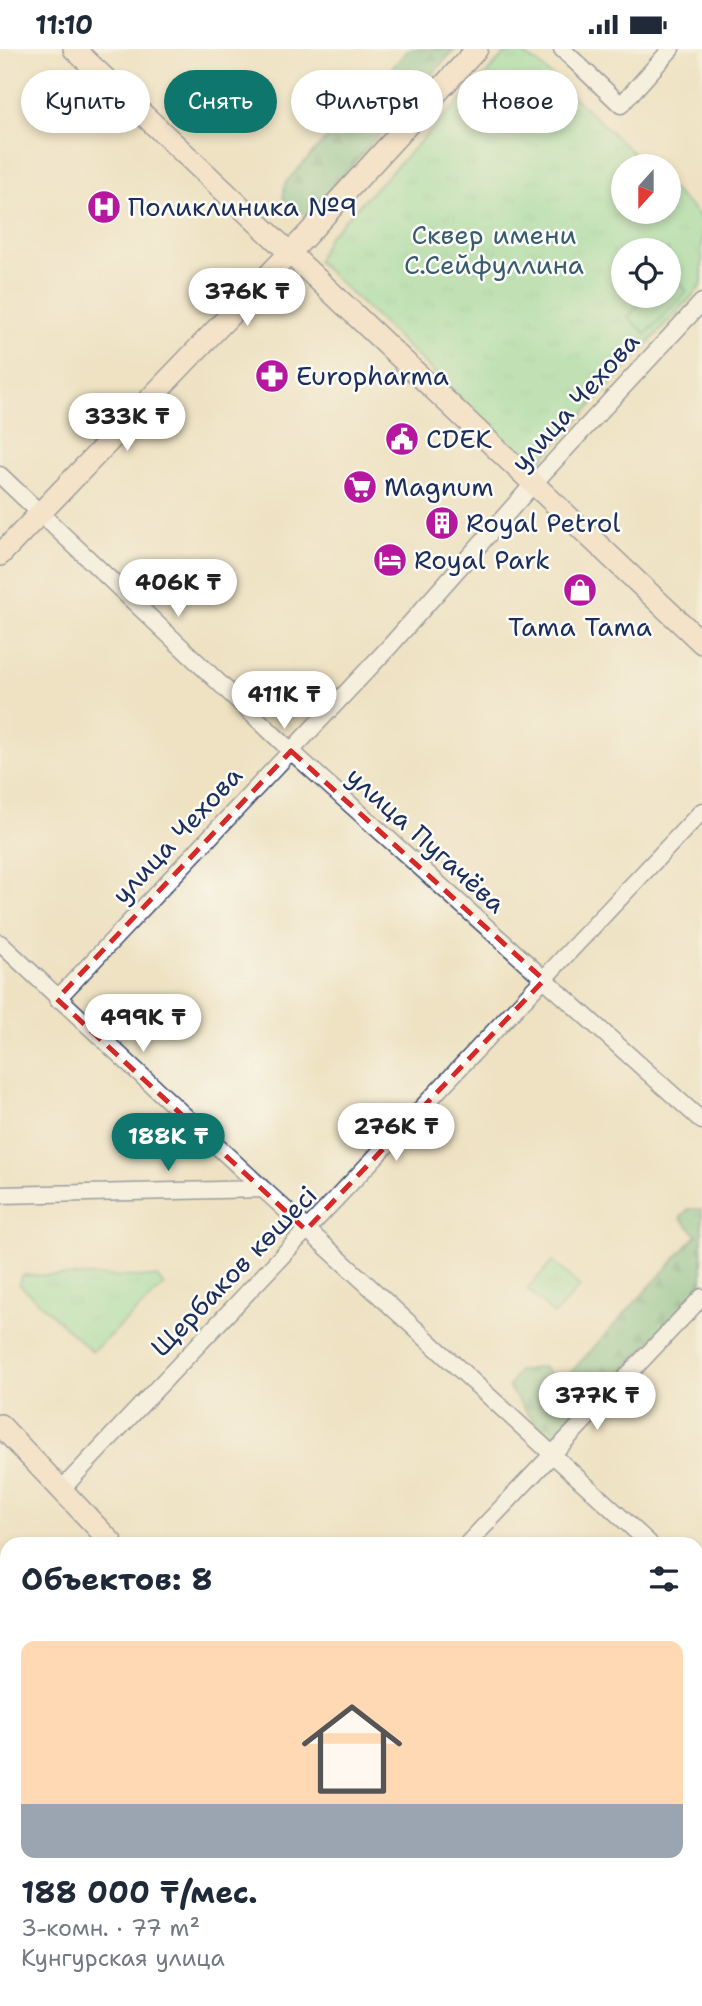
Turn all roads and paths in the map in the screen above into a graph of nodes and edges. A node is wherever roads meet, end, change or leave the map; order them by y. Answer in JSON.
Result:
{"nodes":[{"id":1,"x":74,"y":49,"type":"edge"},
{"id":2,"x":477,"y":49,"type":"edge"},
{"id":3,"x":562,"y":49,"type":"edge"},
{"id":4,"x":671,"y":49,"type":"edge"},
{"id":5,"x":284,"y":258,"type":"junction"},
{"id":6,"x":702,"y":302,"type":"edge"},
{"id":7,"x":0,"y":475,"type":"edge"},
{"id":8,"x":534,"y":483,"type":"junction"},
{"id":9,"x":40,"y":513,"type":"junction"},
{"id":10,"x":0,"y":555,"type":"edge"},
{"id":11,"x":702,"y":643,"type":"edge"},
{"id":12,"x":291,"y":751,"type":"junction"},
{"id":13,"x":702,"y":811,"type":"edge"},
{"id":14,"x":0,"y":943,"type":"edge"},
{"id":15,"x":544,"y":980,"type":"junction"},
{"id":16,"x":57,"y":999,"type":"junction"},
{"id":17,"x":702,"y":1121,"type":"edge"},
{"id":18,"x":264,"y":1189,"type":"junction"},
{"id":19,"x":0,"y":1195,"type":"edge"},
{"id":20,"x":306,"y":1230,"type":"junction"},
{"id":21,"x":702,"y":1297,"type":"edge"},
{"id":22,"x":0,"y":1425,"type":"edge"},
{"id":23,"x":551,"y":1454,"type":"junction"},
{"id":24,"x":61,"y":1490,"type":"junction"},
{"id":25,"x":106,"y":1537,"type":"edge"},
{"id":26,"x":474,"y":1537,"type":"edge"},
{"id":27,"x":642,"y":1537,"type":"edge"}],
"edges":[{"from":1,"to":5,"type":"main road"},
{"from":2,"to":5,"type":"main road"},
{"from":3,"to":4,"type":"street"},
{"from":5,"to":8,"type":"main road"},
{"from":5,"to":9,"type":"main road"},
{"from":6,"to":8,"type":"street","name":"улица Чехова"},
{"from":7,"to":9,"type":"street","name":"улица Пугачёва"},
{"from":8,"to":11,"type":"main road"},
{"from":8,"to":12,"type":"street","name":"улица Чехова"},
{"from":9,"to":10,"type":"main road"},
{"from":9,"to":12,"type":"street","name":"улица Пугачёва"},
{"from":12,"to":15,"type":"street","name":"улица Пугачёва"},
{"from":12,"to":16,"type":"street","name":"улица Чехова"},
{"from":13,"to":15,"type":"street","name":"Щербаков көшесі"},
{"from":14,"to":16,"type":"street"},
{"from":15,"to":17,"type":"street","name":"улица Пугачёва"},
{"from":15,"to":20,"type":"street","name":"Щербаков көшесі"},
{"from":16,"to":18,"type":"street"},
{"from":18,"to":19,"type":"street"},
{"from":18,"to":20,"type":"street"},
{"from":20,"to":23,"type":"street"},
{"from":20,"to":24,"type":"street","name":"Щербаков көшесі"},
{"from":21,"to":23,"type":"street"},
{"from":22,"to":24,"type":"main road"},
{"from":23,"to":26,"type":"street"},
{"from":23,"to":27,"type":"street"},
{"from":24,"to":25,"type":"main road"}]}
